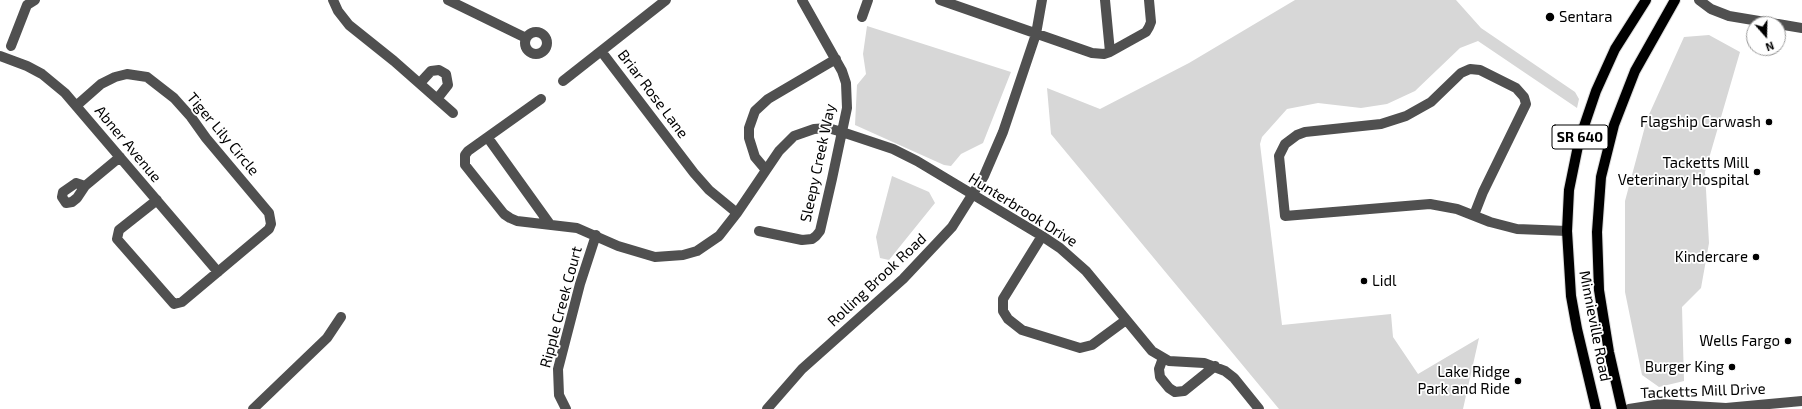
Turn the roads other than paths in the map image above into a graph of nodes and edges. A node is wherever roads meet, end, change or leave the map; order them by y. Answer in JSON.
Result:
{"nodes":[{"id":1,"x":34,"y":0,"type":"edge"},
{"id":2,"x":333,"y":0,"type":"edge"},
{"id":3,"x":448,"y":0,"type":"edge"},
{"id":4,"x":666,"y":0,"type":"edge"},
{"id":5,"x":802,"y":0,"type":"edge"},
{"id":6,"x":868,"y":0,"type":"edge"},
{"id":7,"x":940,"y":0,"type":"edge"},
{"id":8,"x":1042,"y":0,"type":"edge"},
{"id":9,"x":1105,"y":0,"type":"edge"},
{"id":10,"x":1149,"y":0,"type":"edge"},
{"id":11,"x":1646,"y":0,"type":"edge"},
{"id":12,"x":1675,"y":0,"type":"edge"},
{"id":13,"x":1699,"y":0,"type":"edge"},
{"id":14,"x":862,"y":17,"type":"dead end"},
{"id":15,"x":1746,"y":19,"type":"edge"},
{"id":16,"x":1786,"y":25,"type":"edge"},
{"id":17,"x":1802,"y":28,"type":"edge"},
{"id":18,"x":1036,"y":34,"type":"junction"},
{"id":19,"x":526,"y":38,"type":"dead end"},
{"id":20,"x":12,"y":46,"type":"dead end"},
{"id":21,"x":602,"y":51,"type":"junction"},
{"id":22,"x":1110,"y":52,"type":"junction"},
{"id":23,"x":0,"y":56,"type":"edge"},
{"id":24,"x":836,"y":59,"type":"junction"},
{"id":25,"x":563,"y":81,"type":"dead end"},
{"id":26,"x":420,"y":83,"type":"junction"},
{"id":27,"x":437,"y":99,"type":"junction"},
{"id":28,"x":541,"y":99,"type":"dead end"},
{"id":29,"x":76,"y":106,"type":"junction"},
{"id":30,"x":453,"y":113,"type":"dead end"},
{"id":31,"x":842,"y":132,"type":"junction"},
{"id":32,"x":488,"y":138,"type":"junction"},
{"id":33,"x":120,"y":157,"type":"junction"},
{"id":34,"x":766,"y":170,"type":"junction"},
{"id":35,"x":85,"y":186,"type":"dead end"},
{"id":36,"x":973,"y":195,"type":"junction"},
{"id":37,"x":156,"y":200,"type":"junction"},
{"id":38,"x":737,"y":213,"type":"junction"},
{"id":39,"x":1474,"y":215,"type":"junction"},
{"id":40,"x":549,"y":223,"type":"junction"},
{"id":41,"x":759,"y":231,"type":"dead end"},
{"id":42,"x":1567,"y":231,"type":"junction"},
{"id":43,"x":596,"y":234,"type":"junction"},
{"id":44,"x":1042,"y":236,"type":"junction"},
{"id":45,"x":218,"y":272,"type":"junction"},
{"id":46,"x":341,"y":317,"type":"dead end"},
{"id":47,"x":1126,"y":320,"type":"junction"},
{"id":48,"x":1163,"y":358,"type":"junction"},
{"id":49,"x":1215,"y":366,"type":"junction"},
{"id":50,"x":1802,"y":401,"type":"edge"},
{"id":51,"x":1762,"y":407,"type":"edge"},
{"id":52,"x":253,"y":409,"type":"edge"},
{"id":53,"x":566,"y":409,"type":"edge"},
{"id":54,"x":767,"y":409,"type":"edge"},
{"id":55,"x":1260,"y":409,"type":"edge"},
{"id":56,"x":1596,"y":409,"type":"edge"},
{"id":57,"x":1622,"y":409,"type":"edge"},
{"id":58,"x":1628,"y":409,"type":"edge"}],
"edges":[{"from":1,"to":20,"type":"street"},
{"from":2,"to":26,"type":"street"},
{"from":3,"to":19,"type":"street"},
{"from":4,"to":21,"type":"street","name":"Briar Rose Lane"},
{"from":5,"to":24,"type":"street","name":"Sleepy Creek Way"},
{"from":6,"to":14,"type":"street"},
{"from":7,"to":18,"type":"street"},
{"from":8,"to":18,"type":"street","name":"Rolling Brook Road"},
{"from":9,"to":22,"type":"street"},
{"from":10,"to":22,"type":"street"},
{"from":11,"to":42,"type":"main road","name":"Minnieville Road","number":"SR 640"},
{"from":12,"to":57,"type":"main road","name":"Minnieville Road","number":"SR 640"},
{"from":13,"to":15,"type":"street"},
{"from":16,"to":17,"type":"street"},
{"from":18,"to":22,"type":"street"},
{"from":18,"to":36,"type":"street","name":"Rolling Brook Road"},
{"from":21,"to":25,"type":"street"},
{"from":21,"to":38,"type":"street","name":"Briar Rose Lane"},
{"from":23,"to":29,"type":"street","name":"Abner Avenue"},
{"from":24,"to":31,"type":"street","name":"Sleepy Creek Way"},
{"from":24,"to":34,"type":"street"},
{"from":26,"to":27,"type":"street"},
{"from":26,"to":27,"type":"street"},
{"from":27,"to":30,"type":"street"},
{"from":28,"to":32,"type":"street"},
{"from":29,"to":33,"type":"street","name":"Abner Avenue"},
{"from":29,"to":45,"type":"street","name":"Tiger Lily Circle"},
{"from":31,"to":34,"type":"street","name":"Hunterbrook Drive"},
{"from":31,"to":36,"type":"street","name":"Hunterbrook Drive"},
{"from":31,"to":41,"type":"street","name":"Sleepy Creek Way"},
{"from":32,"to":40,"type":"street"},
{"from":32,"to":40,"type":"street"},
{"from":33,"to":35,"type":"street"},
{"from":33,"to":37,"type":"street","name":"Abner Avenue"},
{"from":34,"to":38,"type":"street"},
{"from":36,"to":44,"type":"street","name":"Hunterbrook Drive"},
{"from":36,"to":54,"type":"street","name":"Rolling Brook Road"},
{"from":37,"to":45,"type":"street","name":"Abner Avenue"},
{"from":37,"to":45,"type":"street","name":"Tiger Lily Circle"},
{"from":38,"to":43,"type":"street"},
{"from":39,"to":39,"type":"street"},
{"from":39,"to":42,"type":"street"},
{"from":40,"to":43,"type":"street"},
{"from":42,"to":56,"type":"main road","name":"Minnieville Road","number":"SR 640"},
{"from":43,"to":53,"type":"street","name":"Ripple Creek Court"},
{"from":44,"to":47,"type":"street","name":"Hunterbrook Drive"},
{"from":44,"to":47,"type":"street"},
{"from":46,"to":52,"type":"street"},
{"from":47,"to":48,"type":"street","name":"Hunterbrook Drive"},
{"from":48,"to":49,"type":"street","name":"Hunterbrook Drive"},
{"from":48,"to":49,"type":"street"},
{"from":49,"to":55,"type":"street","name":"Hunterbrook Drive"},
{"from":50,"to":51,"type":"street","name":"Tacketts Mill Drive"},
{"from":51,"to":58,"type":"street","name":"Tacketts Mill Drive"}]}
